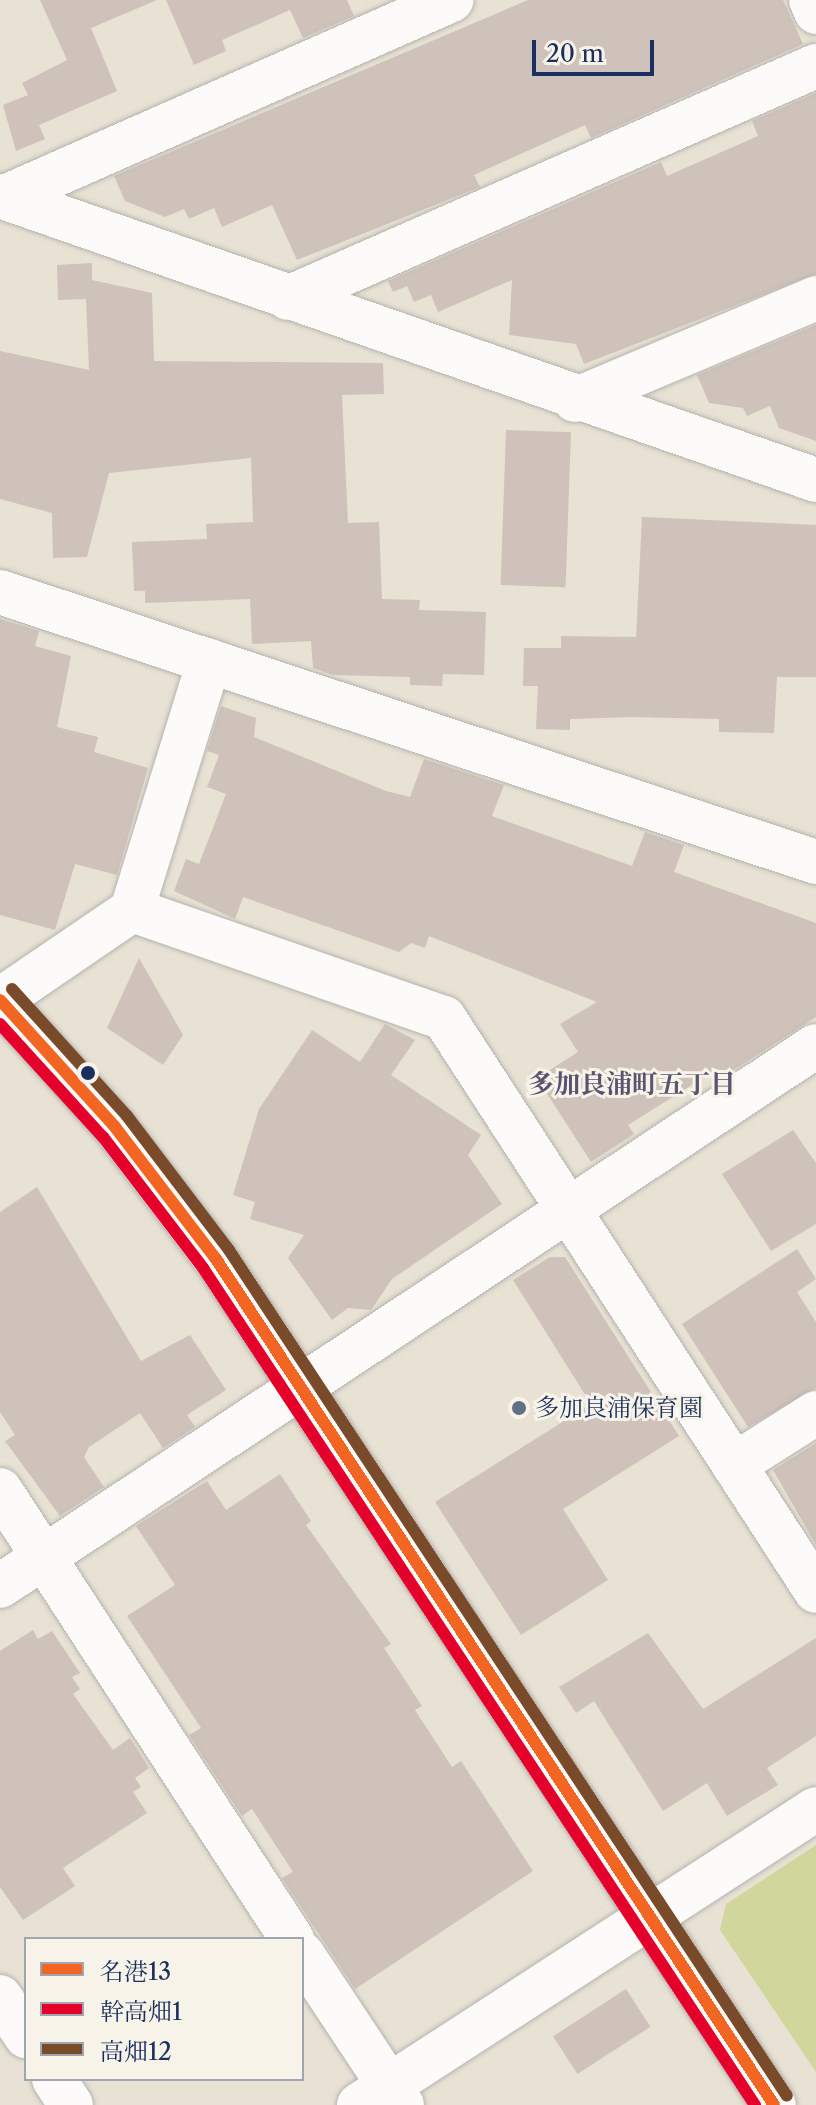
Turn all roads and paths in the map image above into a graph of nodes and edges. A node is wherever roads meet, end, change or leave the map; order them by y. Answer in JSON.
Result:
{"nodes":[{"id":1,"x":452,"y":0,"type":"edge"},
{"id":2,"x":811,"y":0,"type":"edge"},
{"id":3,"x":816,"y":12,"type":"edge"},
{"id":4,"x":816,"y":66,"type":"edge"},
{"id":5,"x":2,"y":196,"type":"edge"},
{"id":6,"x":288,"y":298,"type":"junction"},
{"id":7,"x":816,"y":298,"type":"edge"},
{"id":8,"x":575,"y":400,"type":"junction"},
{"id":9,"x":816,"y":480,"type":"edge"},
{"id":10,"x":0,"y":592,"type":"edge"},
{"id":11,"x":209,"y":661,"type":"junction"},
{"id":12,"x":816,"y":862,"type":"edge"},
{"id":13,"x":132,"y":910,"type":"junction"},
{"id":14,"x":0,"y":1000,"type":"edge"},
{"id":15,"x":816,"y":1046,"type":"edge"},
{"id":16,"x":566,"y":1208,"type":"junction"},
{"id":17,"x":300,"y":1388,"type":"junction"},
{"id":18,"x":816,"y":1413,"type":"edge"},
{"id":19,"x":734,"y":1465,"type":"junction"},
{"id":20,"x":0,"y":1490,"type":"edge"},
{"id":21,"x":40,"y":1561,"type":"junction"},
{"id":22,"x":0,"y":1586,"type":"edge"},
{"id":23,"x":816,"y":1591,"type":"edge"},
{"id":24,"x":816,"y":1809,"type":"edge"},
{"id":25,"x":646,"y":1918,"type":"junction"},
{"id":26,"x":291,"y":1937,"type":"edge"},
{"id":27,"x":304,"y":1958,"type":"edge"},
{"id":28,"x":0,"y":1997,"type":"edge"},
{"id":29,"x":24,"y":2033,"type":"edge"},
{"id":30,"x":55,"y":2081,"type":"edge"},
{"id":31,"x":384,"y":2098,"type":"edge"},
{"id":32,"x":71,"y":2105,"type":"edge"},
{"id":33,"x":774,"y":2105,"type":"edge"}],
"edges":[{"from":1,"to":5,"type":"street"},
{"from":2,"to":3,"type":"street"},
{"from":4,"to":6,"type":"street"},
{"from":5,"to":6,"type":"street"},
{"from":6,"to":8,"type":"street"},
{"from":7,"to":8,"type":"street"},
{"from":8,"to":9,"type":"street"},
{"from":10,"to":11,"type":"street"},
{"from":11,"to":12,"type":"street"},
{"from":11,"to":13,"type":"street"},
{"from":13,"to":14,"type":"street"},
{"from":13,"to":16,"type":"street"},
{"from":14,"to":17,"type":"street"},
{"from":15,"to":16,"type":"street"},
{"from":16,"to":17,"type":"street"},
{"from":16,"to":19,"type":"street"},
{"from":17,"to":21,"type":"street"},
{"from":17,"to":25,"type":"street"},
{"from":18,"to":19,"type":"street"},
{"from":19,"to":23,"type":"street"},
{"from":20,"to":21,"type":"street"},
{"from":21,"to":22,"type":"street"},
{"from":21,"to":26,"type":"street"},
{"from":24,"to":25,"type":"street"},
{"from":25,"to":31,"type":"street"},
{"from":25,"to":33,"type":"street"},
{"from":27,"to":31,"type":"street"},
{"from":28,"to":29,"type":"street"},
{"from":30,"to":32,"type":"street"}]}
